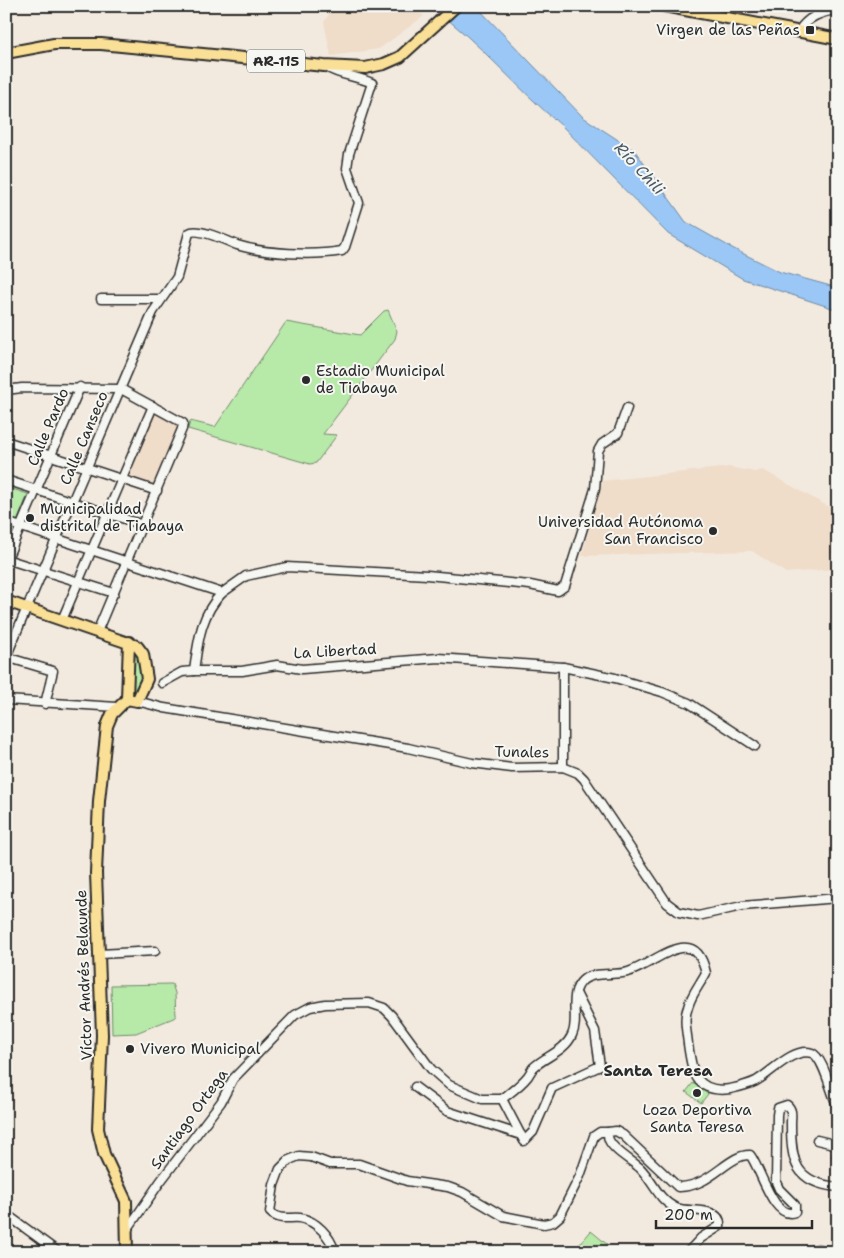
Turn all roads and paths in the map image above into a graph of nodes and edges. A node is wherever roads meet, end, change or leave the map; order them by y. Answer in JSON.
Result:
{"nodes":[{"id":1,"x":456,"y":6,"type":"edge"},
{"id":2,"x":664,"y":6,"type":"edge"},
{"id":3,"x":838,"y":9,"type":"edge"},
{"id":4,"x":798,"y":32,"type":"junction"},
{"id":5,"x":838,"y":39,"type":"edge"},
{"id":6,"x":6,"y":53,"type":"edge"},
{"id":7,"x":324,"y":66,"type":"junction"},
{"id":8,"x":161,"y":298,"type":"junction"},
{"id":9,"x":101,"y":299,"type":"dead end"},
{"id":10,"x":80,"y":387,"type":"junction"},
{"id":11,"x":120,"y":389,"type":"junction"},
{"id":12,"x":6,"y":390,"type":"edge"},
{"id":13,"x":153,"y":406,"type":"junction"},
{"id":14,"x":627,"y":408,"type":"dead end"},
{"id":15,"x":6,"y":441,"type":"edge"},
{"id":16,"x":51,"y":456,"type":"junction"},
{"id":17,"x":87,"y":468,"type":"junction"},
{"id":18,"x":6,"y":480,"type":"edge"},
{"id":19,"x":122,"y":480,"type":"junction"},
{"id":20,"x":36,"y":490,"type":"junction"},
{"id":21,"x":157,"y":491,"type":"junction"},
{"id":22,"x":72,"y":502,"type":"junction"},
{"id":23,"x":107,"y":513,"type":"junction"},
{"id":24,"x":6,"y":522,"type":"edge"},
{"id":25,"x":143,"y":525,"type":"junction"},
{"id":26,"x":21,"y":527,"type":"junction"},
{"id":27,"x":56,"y":538,"type":"junction"},
{"id":28,"x":92,"y":550,"type":"junction"},
{"id":29,"x":7,"y":560,"type":"edge"},
{"id":30,"x":127,"y":562,"type":"junction"},
{"id":31,"x":43,"y":570,"type":"junction"},
{"id":32,"x":78,"y":582,"type":"junction"},
{"id":33,"x":114,"y":593,"type":"junction"},
{"id":34,"x":222,"y":593,"type":"junction"},
{"id":35,"x":6,"y":601,"type":"edge"},
{"id":36,"x":27,"y":608,"type":"junction"},
{"id":37,"x":62,"y":620,"type":"junction"},
{"id":38,"x":97,"y":632,"type":"junction"},
{"id":39,"x":129,"y":642,"type":"junction"},
{"id":40,"x":6,"y":657,"type":"edge"},
{"id":41,"x":563,"y":668,"type":"junction"},
{"id":42,"x":194,"y":671,"type":"junction"},
{"id":43,"x":162,"y":683,"type":"dead end"},
{"id":44,"x":6,"y":700,"type":"edge"},
{"id":45,"x":132,"y":700,"type":"junction"},
{"id":46,"x":45,"y":704,"type":"junction"},
{"id":47,"x":117,"y":708,"type":"junction"},
{"id":48,"x":755,"y":746,"type":"dead end"},
{"id":49,"x":563,"y":767,"type":"junction"},
{"id":50,"x":838,"y":898,"type":"edge"},
{"id":51,"x":155,"y":952,"type":"dead end"},
{"id":52,"x":100,"y":954,"type":"junction"},
{"id":53,"x":576,"y":993,"type":"junction"},
{"id":54,"x":415,"y":1087,"type":"dead end"},
{"id":55,"x":502,"y":1099,"type":"junction"},
{"id":56,"x":838,"y":1107,"type":"edge"},
{"id":57,"x":608,"y":1132,"type":"junction"},
{"id":58,"x":521,"y":1135,"type":"junction"},
{"id":59,"x":817,"y":1140,"type":"dead end"},
{"id":60,"x":838,"y":1145,"type":"edge"},
{"id":61,"x":838,"y":1187,"type":"edge"},
{"id":62,"x":6,"y":1214,"type":"edge"},
{"id":63,"x":128,"y":1230,"type":"junction"},
{"id":64,"x":58,"y":1252,"type":"edge"},
{"id":65,"x":127,"y":1252,"type":"edge"},
{"id":66,"x":335,"y":1252,"type":"edge"},
{"id":67,"x":688,"y":1252,"type":"edge"},
{"id":68,"x":802,"y":1252,"type":"edge"},
{"id":69,"x":832,"y":1252,"type":"edge"}],
"edges":[{"from":1,"to":7,"type":"main road","number":"AR-115"},
{"from":2,"to":4,"type":"main road"},
{"from":3,"to":4,"type":"street"},
{"from":4,"to":5,"type":"main road"},
{"from":6,"to":7,"type":"main road","number":"AR-115"},
{"from":7,"to":8,"type":"street","name":"Calle Canseco"},
{"from":8,"to":9,"type":"street"},
{"from":8,"to":11,"type":"street","name":"Calle Canseco"},
{"from":10,"to":11,"type":"street"},
{"from":10,"to":12,"type":"street"},
{"from":10,"to":16,"type":"street","name":"Calle Pardo"},
{"from":11,"to":13,"type":"street"},
{"from":11,"to":17,"type":"street","name":"Calle Canseco"},
{"from":13,"to":19,"type":"street"},
{"from":13,"to":21,"type":"street"},
{"from":14,"to":34,"type":"street"},
{"from":15,"to":16,"type":"street"},
{"from":16,"to":17,"type":"street"},
{"from":16,"to":20,"type":"street","name":"Calle Pardo"},
{"from":17,"to":19,"type":"street"},
{"from":17,"to":22,"type":"street","name":"Calle Canseco"},
{"from":18,"to":20,"type":"street"},
{"from":19,"to":21,"type":"street"},
{"from":19,"to":23,"type":"street"},
{"from":20,"to":22,"type":"street"},
{"from":20,"to":26,"type":"street","name":"Calle Pardo"},
{"from":21,"to":25,"type":"street"},
{"from":22,"to":23,"type":"street"},
{"from":22,"to":27,"type":"street","name":"Calle Canseco"},
{"from":23,"to":25,"type":"street"},
{"from":23,"to":28,"type":"street"},
{"from":24,"to":26,"type":"street"},
{"from":25,"to":30,"type":"street"},
{"from":26,"to":27,"type":"street"},
{"from":26,"to":29,"type":"street","name":"Calle Pardo"},
{"from":27,"to":28,"type":"street"},
{"from":27,"to":31,"type":"street","name":"Calle Canseco"},
{"from":28,"to":30,"type":"street"},
{"from":28,"to":32,"type":"street"},
{"from":29,"to":31,"type":"street"},
{"from":30,"to":33,"type":"street"},
{"from":30,"to":34,"type":"street"},
{"from":31,"to":32,"type":"street"},
{"from":31,"to":36,"type":"street","name":"Calle Canseco"},
{"from":32,"to":33,"type":"street"},
{"from":32,"to":37,"type":"street"},
{"from":33,"to":38,"type":"street"},
{"from":34,"to":42,"type":"street"},
{"from":35,"to":36,"type":"main road"},
{"from":36,"to":37,"type":"main road"},
{"from":36,"to":40,"type":"street","name":"Calle Canseco"},
{"from":37,"to":38,"type":"main road"},
{"from":38,"to":39,"type":"main road"},
{"from":39,"to":45,"type":"main road"},
{"from":39,"to":45,"type":"main road"},
{"from":40,"to":46,"type":"street"},
{"from":41,"to":42,"type":"street","name":"La Libertad"},
{"from":41,"to":48,"type":"street","name":"La Libertad"},
{"from":41,"to":49,"type":"street"},
{"from":42,"to":43,"type":"street","name":"La Libertad"},
{"from":44,"to":46,"type":"street"},
{"from":45,"to":47,"type":"main road","name":"Víctor Andrés Belaunde"},
{"from":45,"to":49,"type":"street","name":"Tunales"},
{"from":46,"to":47,"type":"street"},
{"from":47,"to":52,"type":"main road","name":"Víctor Andrés Belaunde"},
{"from":49,"to":50,"type":"street","name":"Tunales"},
{"from":51,"to":52,"type":"street"},
{"from":52,"to":63,"type":"main road","name":"Víctor Andrés Belaunde"},
{"from":53,"to":55,"type":"street"},
{"from":53,"to":56,"type":"street"},
{"from":53,"to":58,"type":"street"},
{"from":54,"to":58,"type":"street"},
{"from":55,"to":58,"type":"street"},
{"from":55,"to":63,"type":"street","name":"Santiago Ortega"},
{"from":57,"to":61,"type":"street"},
{"from":57,"to":66,"type":"street"},
{"from":57,"to":67,"type":"street"},
{"from":59,"to":60,"type":"street"},
{"from":62,"to":64,"type":"street"},
{"from":63,"to":65,"type":"main road","name":"Víctor Andrés Belaunde"},
{"from":68,"to":69,"type":"street"}]}
